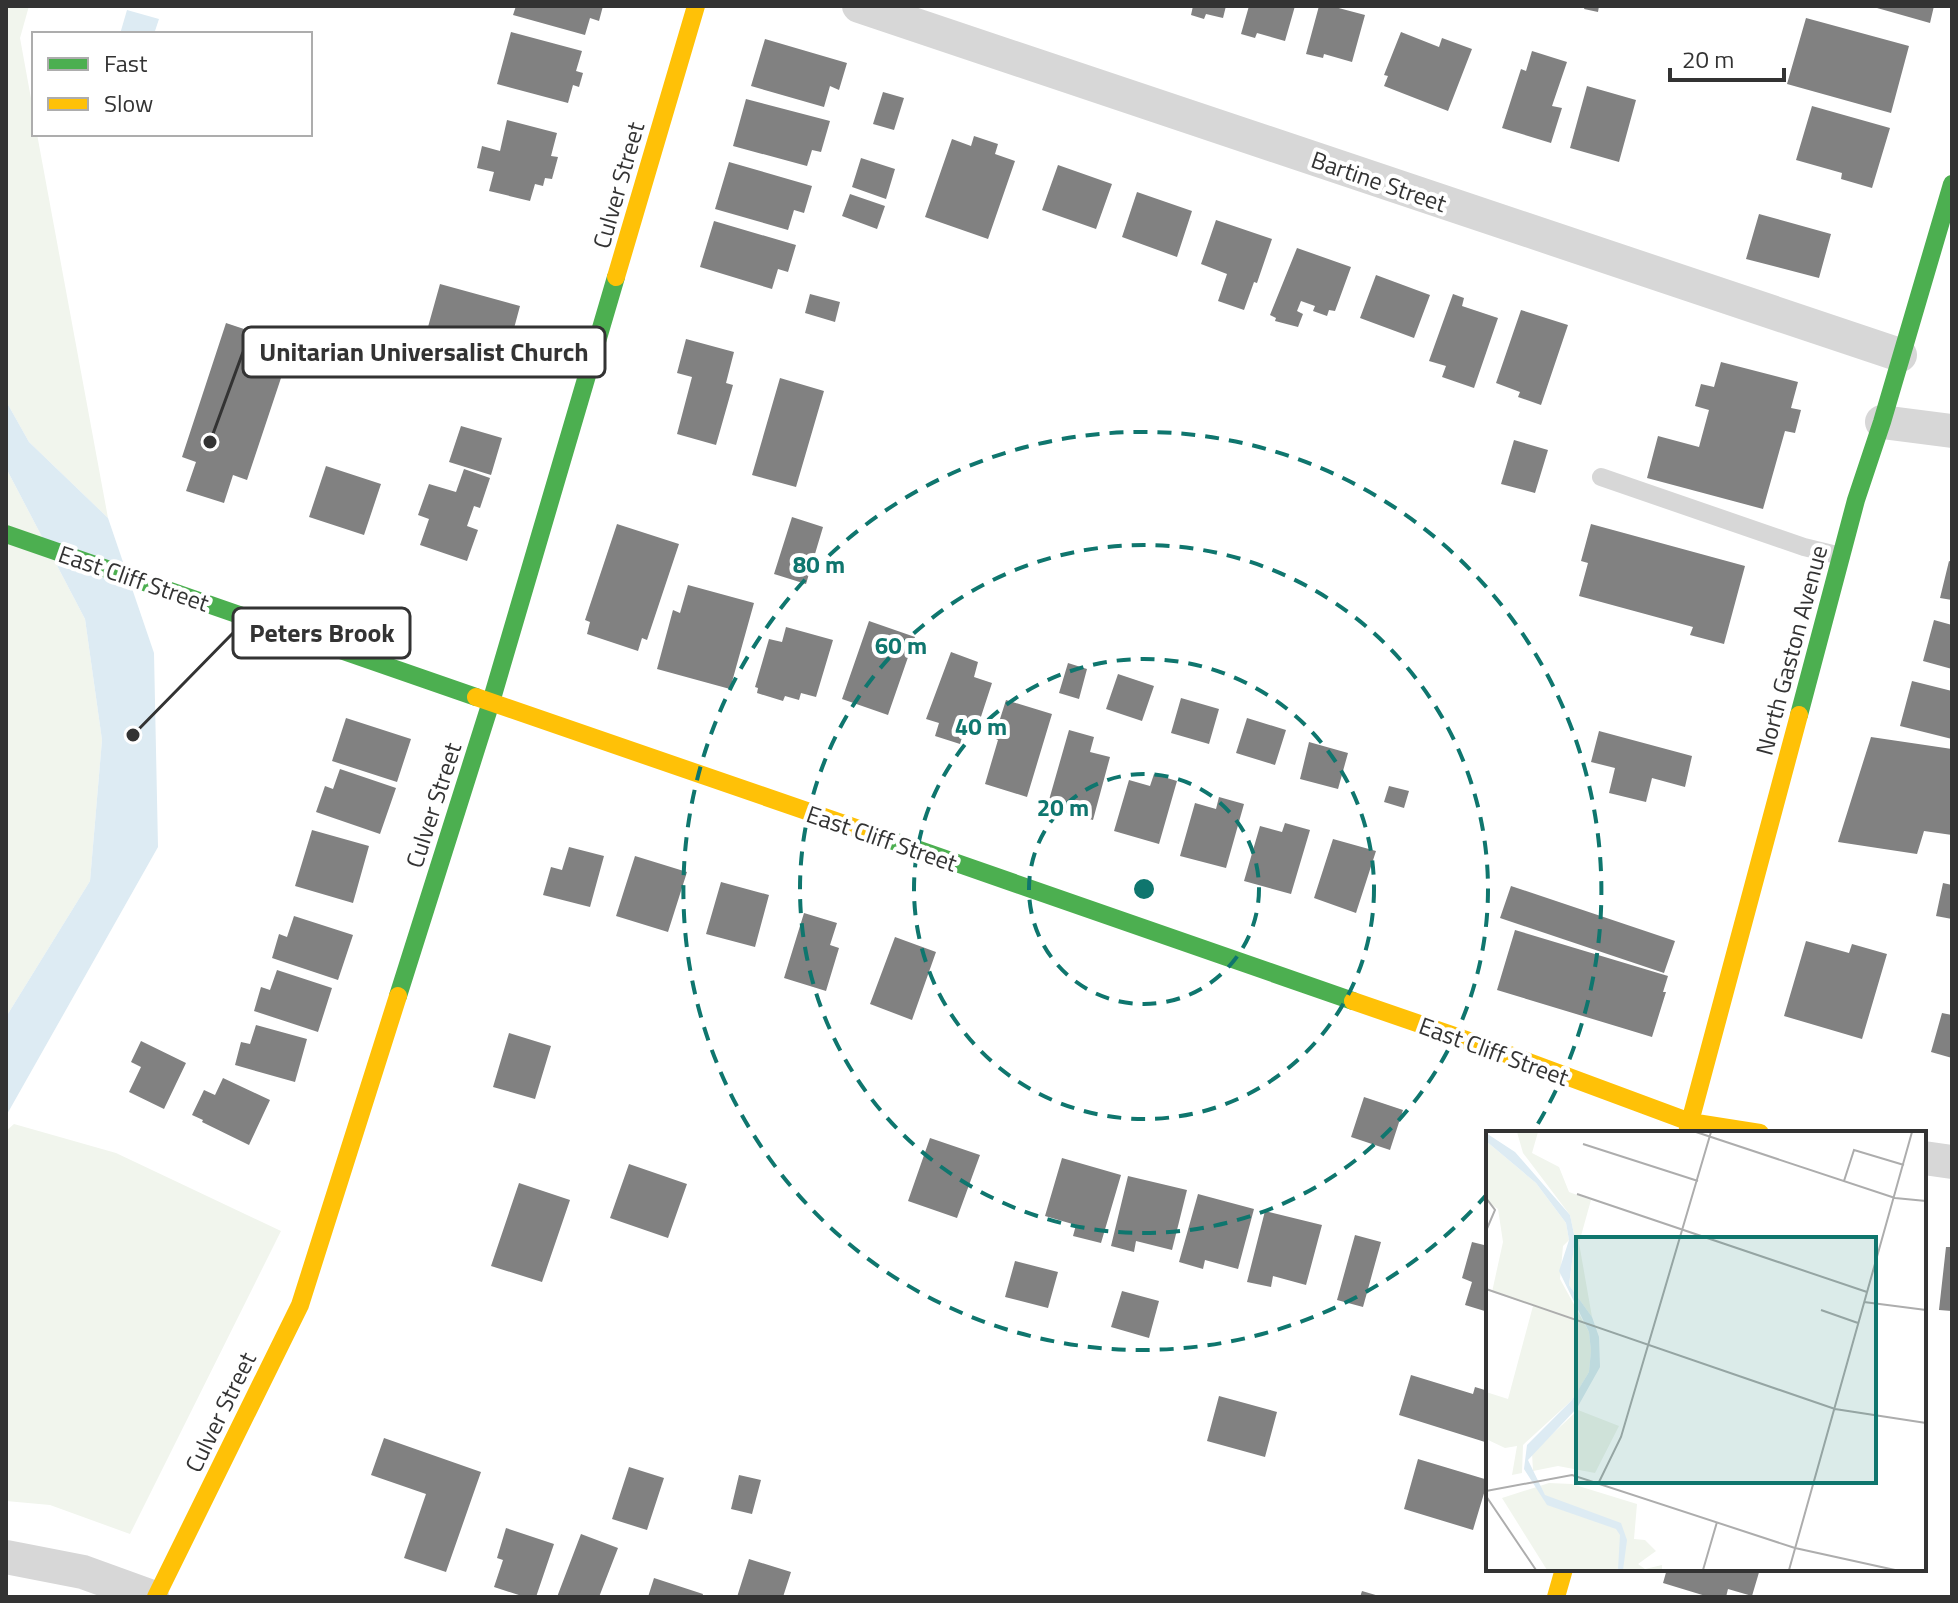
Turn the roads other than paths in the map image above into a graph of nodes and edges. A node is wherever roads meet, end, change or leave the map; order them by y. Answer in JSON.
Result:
{"nodes":[{"id":1,"x":696,"y":6,"type":"edge"},
{"id":2,"x":859,"y":6,"type":"edge"},
{"id":3,"x":1952,"y":184,"type":"edge"},
{"id":4,"x":1900,"y":355,"type":"junction"},
{"id":5,"x":1882,"y":422,"type":"junction"},
{"id":6,"x":1952,"y":431,"type":"edge"},
{"id":7,"x":1601,"y":477,"type":"dead end"},
{"id":8,"x":10,"y":535,"type":"edge"},
{"id":9,"x":1841,"y":556,"type":"junction"},
{"id":10,"x":491,"y":702,"type":"junction"},
{"id":11,"x":1688,"y":1128,"type":"edge"},
{"id":12,"x":1731,"y":1131,"type":"edge"},
{"id":13,"x":1926,"y":1158,"type":"edge"},
{"id":14,"x":1952,"y":1162,"type":"edge"},
{"id":15,"x":6,"y":1557,"type":"edge"},
{"id":16,"x":1563,"y":1571,"type":"edge"},
{"id":17,"x":154,"y":1597,"type":"edge"},
{"id":18,"x":1556,"y":1597,"type":"edge"}],
"edges":[{"from":1,"to":10,"type":"street","name":"Culver Street"},
{"from":2,"to":4,"type":"street","name":"Bartine Street"},
{"from":3,"to":4,"type":"street","name":"North Gaston Avenue"},
{"from":4,"to":5,"type":"street","name":"North Gaston Avenue"},
{"from":5,"to":6,"type":"street"},
{"from":5,"to":9,"type":"street","name":"North Gaston Avenue"},
{"from":7,"to":9,"type":"lane"},
{"from":8,"to":10,"type":"street","name":"East Cliff Street"},
{"from":9,"to":11,"type":"street","name":"North Gaston Avenue"},
{"from":10,"to":11,"type":"street","name":"East Cliff Street"},
{"from":10,"to":17,"type":"street","name":"Culver Street"},
{"from":11,"to":12,"type":"street","name":"East Cliff Street"},
{"from":13,"to":14,"type":"street"},
{"from":15,"to":17,"type":"street"},
{"from":16,"to":18,"type":"street"}]}
